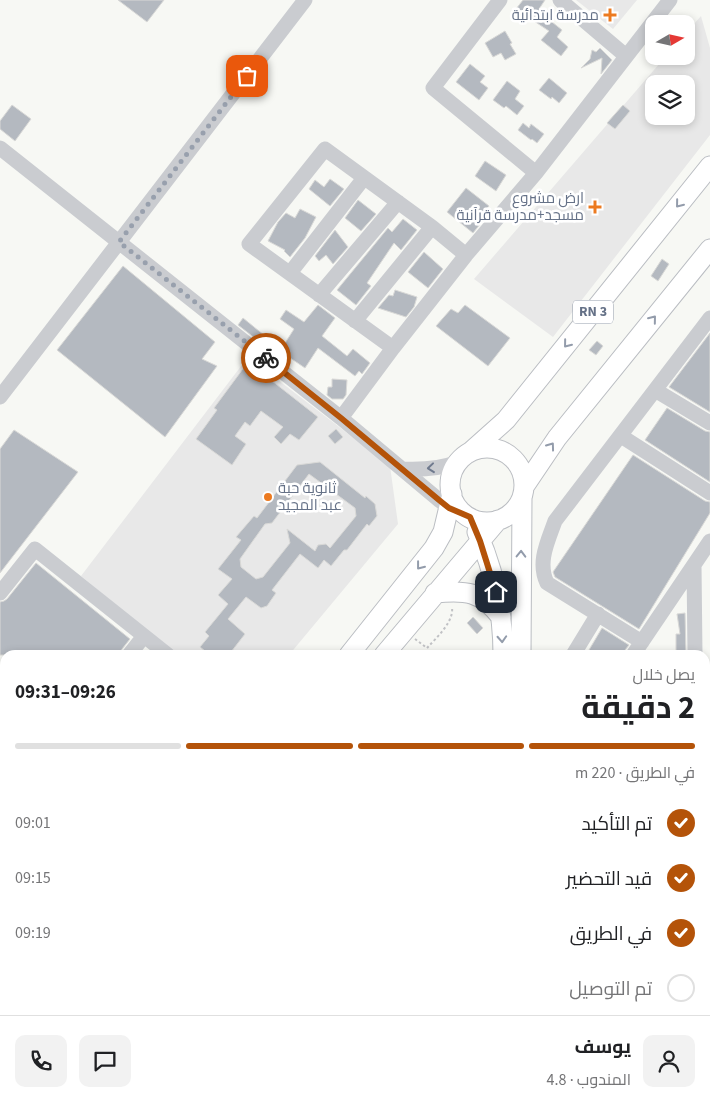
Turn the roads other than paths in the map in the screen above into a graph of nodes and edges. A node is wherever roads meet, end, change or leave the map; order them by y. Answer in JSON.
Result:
{"nodes":[{"id":1,"x":304,"y":0,"type":"edge"},
{"id":2,"x":500,"y":0,"type":"edge"},
{"id":3,"x":560,"y":0,"type":"edge"},
{"id":4,"x":670,"y":0,"type":"edge"},
{"id":5,"x":626,"y":56,"type":"junction"},
{"id":6,"x":0,"y":148,"type":"edge"},
{"id":7,"x":710,"y":166,"type":"edge"},
{"id":8,"x":536,"y":173,"type":"junction"},
{"id":9,"x":364,"y":178,"type":"junction"},
{"id":10,"x":398,"y":202,"type":"junction"},
{"id":11,"x":432,"y":227,"type":"junction"},
{"id":12,"x":119,"y":242,"type":"junction"},
{"id":13,"x":710,"y":249,"type":"edge"},
{"id":14,"x":466,"y":255,"type":"junction"},
{"id":15,"x":290,"y":273,"type":"junction"},
{"id":16,"x":319,"y":295,"type":"junction"},
{"id":17,"x":710,"y":318,"type":"edge"},
{"id":18,"x":355,"y":321,"type":"junction"},
{"id":19,"x":393,"y":348,"type":"junction"},
{"id":20,"x":655,"y":390,"type":"junction"},
{"id":21,"x":0,"y":397,"type":"edge"},
{"id":22,"x":341,"y":418,"type":"junction"},
{"id":23,"x":710,"y":423,"type":"edge"},
{"id":24,"x":621,"y":436,"type":"junction"},
{"id":25,"x":464,"y":457,"type":"junction"},
{"id":26,"x":402,"y":469,"type":"junction"},
{"id":27,"x":523,"y":492,"type":"junction"},
{"id":28,"x":710,"y":492,"type":"edge"},
{"id":29,"x":450,"y":501,"type":"junction"},
{"id":30,"x":468,"y":516,"type":"junction"},
{"id":31,"x":498,"y":520,"type":"junction"},
{"id":32,"x":710,"y":540,"type":"edge"},
{"id":33,"x":480,"y":541,"type":"junction"},
{"id":34,"x":694,"y":565,"type":"junction"},
{"id":35,"x":0,"y":593,"type":"edge"},
{"id":36,"x":439,"y":593,"type":"junction"},
{"id":37,"x":598,"y":614,"type":"junction"},
{"id":38,"x":501,"y":617,"type":"junction"},
{"id":39,"x":144,"y":636,"type":"junction"},
{"id":40,"x":642,"y":642,"type":"junction"},
{"id":41,"x":133,"y":650,"type":"edge"},
{"id":42,"x":162,"y":650,"type":"edge"},
{"id":43,"x":353,"y":650,"type":"edge"},
{"id":44,"x":389,"y":650,"type":"edge"},
{"id":45,"x":503,"y":650,"type":"edge"},
{"id":46,"x":521,"y":650,"type":"edge"},
{"id":47,"x":576,"y":650,"type":"edge"},
{"id":48,"x":636,"y":650,"type":"edge"},
{"id":49,"x":695,"y":650,"type":"edge"}],
"edges":[{"from":1,"to":12,"type":"street"},
{"from":2,"to":8,"type":"street"},
{"from":3,"to":5,"type":"street"},
{"from":4,"to":5,"type":"street"},
{"from":5,"to":8,"type":"street"},
{"from":6,"to":12,"type":"street"},
{"from":7,"to":25,"type":"main road","number":"RN 3","one_way":true},
{"from":8,"to":14,"type":"street"},
{"from":9,"to":10,"type":"street"},
{"from":9,"to":15,"type":"street"},
{"from":9,"to":15,"type":"street"},
{"from":10,"to":11,"type":"street"},
{"from":10,"to":16,"type":"street"},
{"from":11,"to":14,"type":"street"},
{"from":11,"to":18,"type":"street"},
{"from":12,"to":21,"type":"street"},
{"from":12,"to":22,"type":"street"},
{"from":27,"to":13,"type":"main road","one_way":true},
{"from":14,"to":19,"type":"street"},
{"from":15,"to":16,"type":"street"},
{"from":16,"to":18,"type":"street"},
{"from":17,"to":20,"type":"street"},
{"from":18,"to":19,"type":"street"},
{"from":19,"to":22,"type":"street"},
{"from":20,"to":23,"type":"street"},
{"from":20,"to":24,"type":"street"},
{"from":22,"to":26,"type":"street"},
{"from":24,"to":28,"type":"street"},
{"from":24,"to":37,"type":"street"},
{"from":25,"to":26,"type":"street","one_way":true},
{"from":25,"to":27,"type":"main road"},
{"from":25,"to":29,"type":"main road"},
{"from":26,"to":29,"type":"street"},
{"from":27,"to":31,"type":"main road"},
{"from":46,"to":27,"type":"main road","one_way":true},
{"from":29,"to":30,"type":"main road"},
{"from":29,"to":43,"type":"main road","one_way":true},
{"from":30,"to":31,"type":"main road"},
{"from":30,"to":33,"type":"main road"},
{"from":31,"to":33,"type":"main road"},
{"from":32,"to":34,"type":"street"},
{"from":33,"to":36,"type":"main road"},
{"from":33,"to":38,"type":"main road"},
{"from":34,"to":40,"type":"street"},
{"from":34,"to":49,"type":"street"},
{"from":35,"to":39,"type":"street"},
{"from":36,"to":38,"type":"main road"},
{"from":36,"to":44,"type":"main road"},
{"from":37,"to":40,"type":"street"},
{"from":37,"to":47,"type":"street"},
{"from":38,"to":45,"type":"main road","one_way":true},
{"from":39,"to":41,"type":"street"},
{"from":39,"to":42,"type":"street"},
{"from":40,"to":48,"type":"street"}]}
